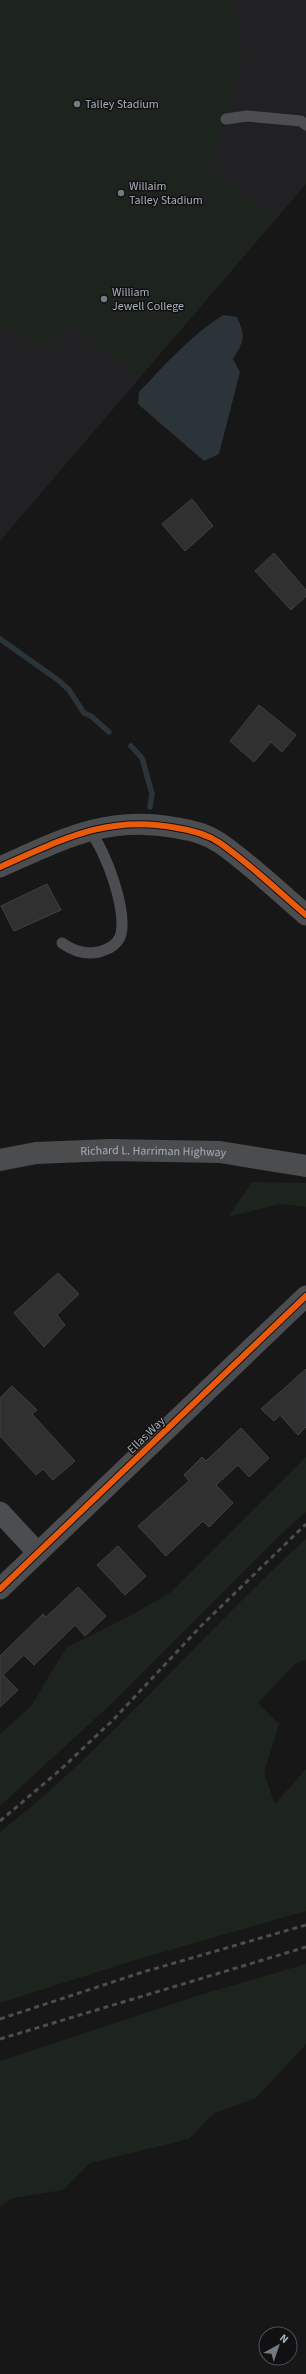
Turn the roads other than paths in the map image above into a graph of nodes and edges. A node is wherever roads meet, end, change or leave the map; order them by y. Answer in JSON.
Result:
{"nodes":[{"id":1,"x":226,"y":119,"type":"dead end"},
{"id":2,"x":306,"y":125,"type":"edge"},
{"id":3,"x":89,"y":831,"type":"junction"},
{"id":4,"x":0,"y":867,"type":"edge"},
{"id":5,"x":306,"y":915,"type":"edge"},
{"id":6,"x":62,"y":943,"type":"dead end"},
{"id":7,"x":0,"y":1160,"type":"edge"},
{"id":8,"x":306,"y":1166,"type":"edge"},
{"id":9,"x":306,"y":1296,"type":"edge"},
{"id":10,"x":0,"y":1512,"type":"edge"},
{"id":11,"x":38,"y":1554,"type":"junction"},
{"id":12,"x":0,"y":1589,"type":"edge"}],
"edges":[{"from":1,"to":2,"type":"lane"},
{"from":3,"to":4,"type":"street"},
{"from":3,"to":5,"type":"street"},
{"from":3,"to":6,"type":"lane"},
{"from":7,"to":8,"type":"main road","name":"Richard L. Harriman Highway"},
{"from":9,"to":11,"type":"street","name":"Ellas Way"},
{"from":10,"to":11,"type":"street"},
{"from":11,"to":12,"type":"street","name":"Ellas Way"}]}
